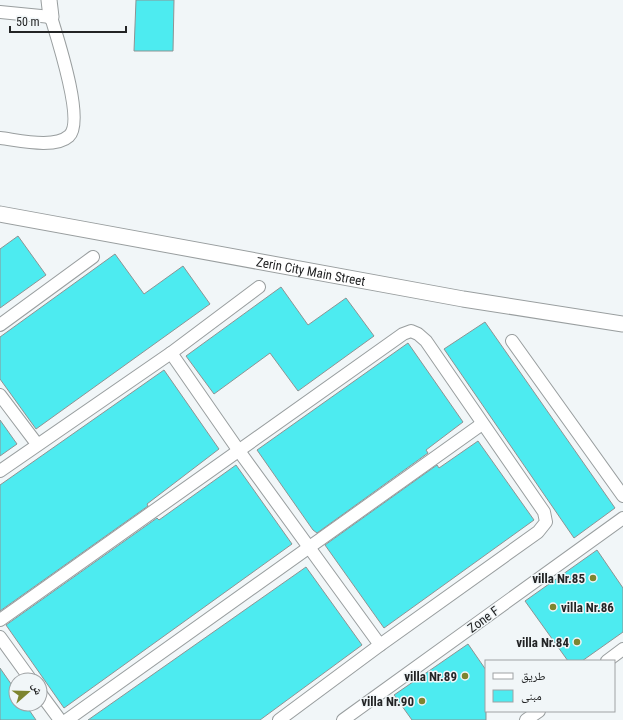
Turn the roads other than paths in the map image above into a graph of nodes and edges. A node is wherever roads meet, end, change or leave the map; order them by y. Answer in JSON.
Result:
{"nodes":[{"id":1,"x":49,"y":0,"type":"edge"},
{"id":2,"x":0,"y":12,"type":"edge"},
{"id":3,"x":51,"y":17,"type":"junction"},
{"id":4,"x":0,"y":138,"type":"edge"},
{"id":5,"x":0,"y":214,"type":"edge"},
{"id":6,"x":93,"y":257,"type":"dead end"},
{"id":7,"x":259,"y":287,"type":"dead end"},
{"id":8,"x":623,"y":324,"type":"edge"},
{"id":9,"x":0,"y":325,"type":"edge"},
{"id":10,"x":512,"y":341,"type":"dead end"},
{"id":11,"x":171,"y":352,"type":"junction"},
{"id":12,"x":0,"y":394,"type":"edge"},
{"id":13,"x":482,"y":424,"type":"junction"},
{"id":14,"x":37,"y":444,"type":"junction"},
{"id":15,"x":239,"y":451,"type":"junction"},
{"id":16,"x":0,"y":471,"type":"edge"},
{"id":17,"x":623,"y":496,"type":"edge"},
{"id":18,"x":623,"y":518,"type":"edge"},
{"id":19,"x":309,"y":548,"type":"junction"},
{"id":20,"x":0,"y":620,"type":"edge"},
{"id":21,"x":0,"y":637,"type":"edge"},
{"id":22,"x":380,"y":645,"type":"junction"},
{"id":23,"x":623,"y":649,"type":"edge"},
{"id":24,"x":608,"y":660,"type":"edge"},
{"id":25,"x":25,"y":672,"type":"edge"},
{"id":26,"x":48,"y":704,"type":"edge"},
{"id":27,"x":538,"y":712,"type":"edge"},
{"id":28,"x":60,"y":720,"type":"edge"},
{"id":29,"x":67,"y":720,"type":"edge"},
{"id":30,"x":279,"y":720,"type":"edge"},
{"id":31,"x":343,"y":720,"type":"edge"},
{"id":32,"x":526,"y":720,"type":"edge"}],
"edges":[{"from":1,"to":3,"type":"street"},
{"from":2,"to":3,"type":"street"},
{"from":3,"to":4,"type":"street"},
{"from":5,"to":8,"type":"street","name":"Zerin City Main Street"},
{"from":6,"to":9,"type":"street"},
{"from":7,"to":11,"type":"street"},
{"from":10,"to":17,"type":"street"},
{"from":11,"to":14,"type":"street"},
{"from":11,"to":15,"type":"street"},
{"from":12,"to":14,"type":"street"},
{"from":13,"to":15,"type":"street"},
{"from":13,"to":19,"type":"street"},
{"from":13,"to":22,"type":"street"},
{"from":14,"to":16,"type":"street"},
{"from":15,"to":19,"type":"street"},
{"from":15,"to":20,"type":"street"},
{"from":18,"to":31,"type":"street","name":"Zone F"},
{"from":19,"to":22,"type":"street"},
{"from":19,"to":29,"type":"street"},
{"from":21,"to":25,"type":"street"},
{"from":22,"to":30,"type":"street"},
{"from":23,"to":24,"type":"street"},
{"from":26,"to":28,"type":"street"},
{"from":27,"to":32,"type":"street"}]}
